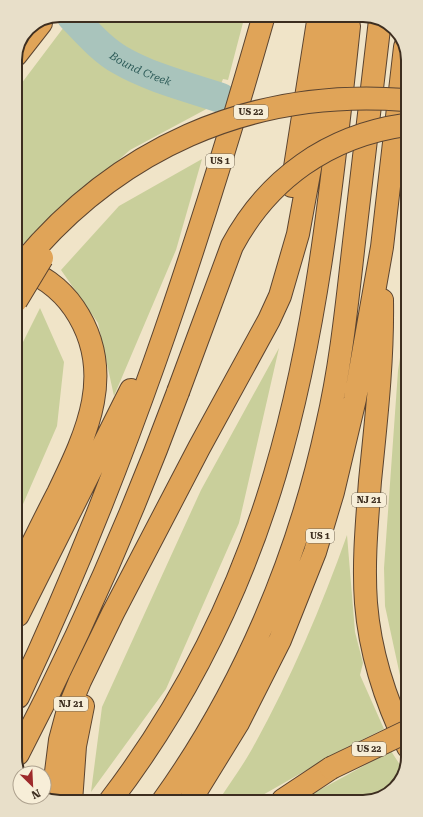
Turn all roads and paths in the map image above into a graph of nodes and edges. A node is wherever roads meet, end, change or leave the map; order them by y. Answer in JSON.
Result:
{"nodes":[{"id":1,"x":262,"y":22,"type":"edge"},
{"id":2,"x":318,"y":22,"type":"edge"},
{"id":3,"x":337,"y":22,"type":"edge"},
{"id":4,"x":350,"y":22,"type":"edge"},
{"id":5,"x":379,"y":26,"type":"edge"},
{"id":6,"x":401,"y":82,"type":"edge"},
{"id":7,"x":401,"y":100,"type":"edge"},
{"id":8,"x":401,"y":126,"type":"edge"},
{"id":9,"x":112,"y":180,"type":"junction"},
{"id":10,"x":382,"y":247,"type":"junction"},
{"id":11,"x":22,"y":265,"type":"edge"},
{"id":12,"x":22,"y":269,"type":"edge"},
{"id":13,"x":22,"y":291,"type":"edge"},
{"id":14,"x":173,"y":306,"type":"junction"},
{"id":15,"x":199,"y":448,"type":"junction"},
{"id":16,"x":22,"y":565,"type":"edge"},
{"id":17,"x":22,"y":607,"type":"edge"},
{"id":18,"x":113,"y":613,"type":"junction"},
{"id":19,"x":22,"y":688,"type":"edge"},
{"id":20,"x":401,"y":732,"type":"edge"},
{"id":21,"x":401,"y":734,"type":"edge"},
{"id":22,"x":22,"y":746,"type":"edge"},
{"id":23,"x":55,"y":795,"type":"edge"},
{"id":24,"x":72,"y":795,"type":"edge"},
{"id":25,"x":114,"y":795,"type":"edge"},
{"id":26,"x":167,"y":795,"type":"edge"},
{"id":27,"x":194,"y":795,"type":"edge"},
{"id":28,"x":290,"y":795,"type":"edge"}],
"edges":[{"from":1,"to":14,"type":"highway","number":"US 1"},
{"from":2,"to":15,"type":"highway","number":"NJ 21"},
{"from":3,"to":15,"type":"highway"},
{"from":4,"to":25,"type":"highway"},
{"from":5,"to":26,"type":"highway"},
{"from":6,"to":10,"type":"highway","number":"US 1"},
{"from":7,"to":9,"type":"highway","number":"US 22","bridge":true},
{"from":8,"to":22,"type":"highway","bridge":true},
{"from":9,"to":11,"type":"highway","number":"US 22","bridge":true},
{"from":9,"to":13,"type":"highway","bridge":true},
{"from":10,"to":20,"type":"highway","number":"NJ 21"},
{"from":10,"to":27,"type":"highway","number":"US 1"},
{"from":12,"to":16,"type":"highway"},
{"from":14,"to":17,"type":"highway"},
{"from":14,"to":19,"type":"highway","number":"US 1"},
{"from":15,"to":18,"type":"highway","number":"NJ 21"},
{"from":18,"to":23,"type":"highway","number":"NJ 21"},
{"from":18,"to":24,"type":"highway"},
{"from":21,"to":28,"type":"highway","number":"US 22","bridge":true}]}
